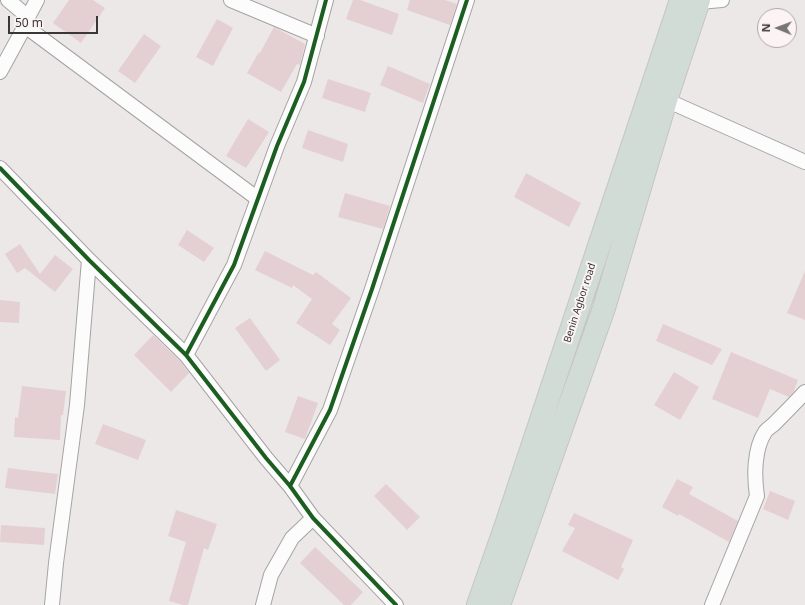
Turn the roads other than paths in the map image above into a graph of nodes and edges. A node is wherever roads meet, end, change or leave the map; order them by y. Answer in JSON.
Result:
{"nodes":[{"id":1,"x":8,"y":0,"type":"edge"},
{"id":2,"x":37,"y":0,"type":"edge"},
{"id":3,"x":231,"y":0,"type":"edge"},
{"id":4,"x":326,"y":0,"type":"edge"},
{"id":5,"x":466,"y":0,"type":"edge"},
{"id":6,"x":722,"y":0,"type":"edge"},
{"id":7,"x":693,"y":1,"type":"edge"},
{"id":8,"x":26,"y":21,"type":"junction"},
{"id":9,"x":316,"y":36,"type":"junction"},
{"id":10,"x":0,"y":72,"type":"edge"},
{"id":11,"x":666,"y":100,"type":"junction"},
{"id":12,"x":805,"y":162,"type":"edge"},
{"id":13,"x":0,"y":168,"type":"edge"},
{"id":14,"x":258,"y":199,"type":"junction"},
{"id":15,"x":90,"y":260,"type":"junction"},
{"id":16,"x":581,"y":300,"type":"junction"},
{"id":17,"x":604,"y":308,"type":"junction"},
{"id":18,"x":186,"y":355,"type":"junction"},
{"id":19,"x":805,"y":392,"type":"edge"},
{"id":20,"x":290,"y":486,"type":"junction"},
{"id":21,"x":314,"y":518,"type":"junction"},
{"id":22,"x":52,"y":605,"type":"edge"},
{"id":23,"x":263,"y":605,"type":"edge"},
{"id":24,"x":396,"y":605,"type":"edge"},
{"id":25,"x":478,"y":605,"type":"edge"},
{"id":26,"x":499,"y":605,"type":"edge"},
{"id":27,"x":712,"y":605,"type":"edge"}],
"edges":[{"from":1,"to":8,"type":"street"},
{"from":2,"to":8,"type":"street"},
{"from":3,"to":9,"type":"street"},
{"from":4,"to":9,"type":"street"},
{"from":5,"to":20,"type":"street"},
{"from":6,"to":7,"type":"street"},
{"from":7,"to":11,"type":"highway"},
{"from":7,"to":16,"type":"highway","name":"Benin Agbor road"},
{"from":8,"to":10,"type":"street"},
{"from":8,"to":14,"type":"street"},
{"from":9,"to":14,"type":"street"},
{"from":11,"to":12,"type":"street"},
{"from":11,"to":17,"type":"highway"},
{"from":13,"to":15,"type":"street"},
{"from":14,"to":18,"type":"street"},
{"from":15,"to":18,"type":"street"},
{"from":15,"to":22,"type":"street"},
{"from":16,"to":17,"type":"highway"},
{"from":16,"to":25,"type":"highway","name":"Benin Agbor road"},
{"from":17,"to":26,"type":"highway"},
{"from":18,"to":20,"type":"street"},
{"from":19,"to":27,"type":"street"},
{"from":20,"to":21,"type":"street"},
{"from":21,"to":23,"type":"street"},
{"from":21,"to":24,"type":"street"}]}
